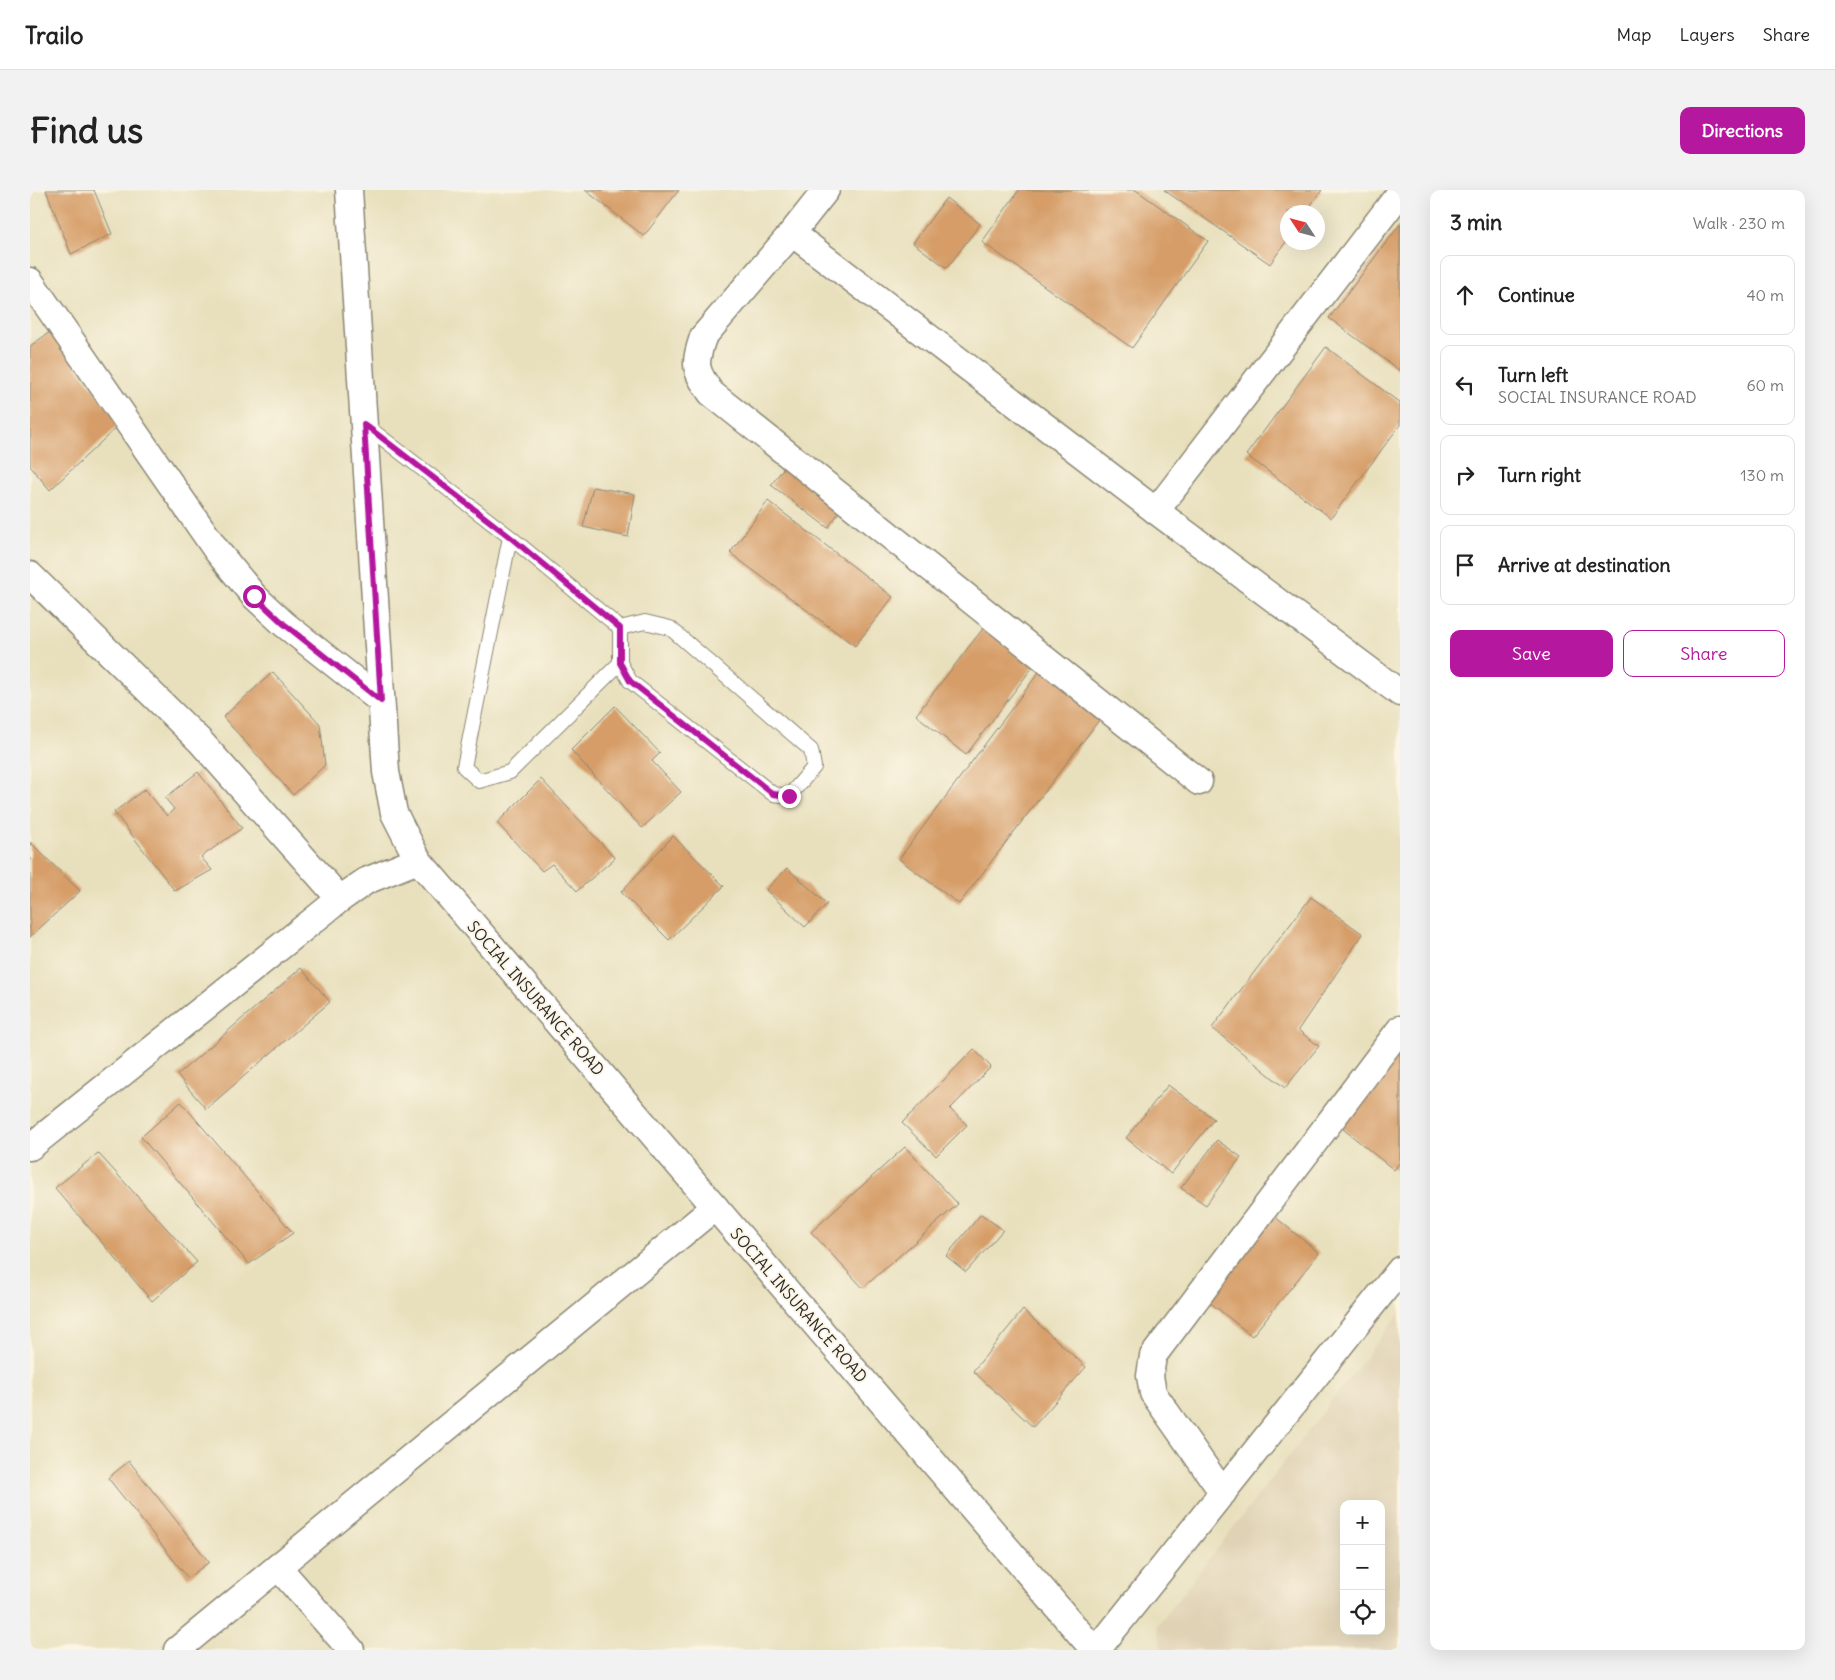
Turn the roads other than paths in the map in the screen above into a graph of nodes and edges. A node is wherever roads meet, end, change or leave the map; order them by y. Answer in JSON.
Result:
{"nodes":[{"id":1,"x":349,"y":190,"type":"edge"},
{"id":2,"x":826,"y":190,"type":"edge"},
{"id":3,"x":1400,"y":193,"type":"edge"},
{"id":4,"x":792,"y":234,"type":"junction"},
{"id":5,"x":30,"y":281,"type":"edge"},
{"id":6,"x":364,"y":424,"type":"junction"},
{"id":7,"x":1156,"y":511,"type":"junction"},
{"id":8,"x":510,"y":537,"type":"junction"},
{"id":9,"x":30,"y":575,"type":"edge"},
{"id":10,"x":620,"y":628,"type":"junction"},
{"id":11,"x":620,"y":663,"type":"junction"},
{"id":12,"x":1400,"y":693,"type":"edge"},
{"id":13,"x":381,"y":701,"type":"junction"},
{"id":14,"x":1199,"y":782,"type":"dead end"},
{"id":15,"x":418,"y":860,"type":"junction"},
{"id":16,"x":340,"y":899,"type":"junction"},
{"id":17,"x":1400,"y":1029,"type":"edge"},
{"id":18,"x":30,"y":1147,"type":"edge"},
{"id":19,"x":715,"y":1207,"type":"junction"},
{"id":20,"x":1400,"y":1270,"type":"edge"},
{"id":21,"x":1222,"y":1493,"type":"junction"},
{"id":22,"x":278,"y":1567,"type":"junction"},
{"id":23,"x":177,"y":1650,"type":"edge"},
{"id":24,"x":351,"y":1650,"type":"edge"},
{"id":25,"x":1096,"y":1650,"type":"edge"}],
"edges":[{"from":1,"to":6,"type":"street","name":"SOCIAL INSURANCE ROAD"},
{"from":2,"to":4,"type":"street"},
{"from":3,"to":7,"type":"street"},
{"from":4,"to":7,"type":"street"},
{"from":4,"to":14,"type":"street"},
{"from":5,"to":13,"type":"street"},
{"from":6,"to":8,"type":"lane"},
{"from":6,"to":13,"type":"street","name":"SOCIAL INSURANCE ROAD"},
{"from":7,"to":12,"type":"street"},
{"from":8,"to":10,"type":"lane"},
{"from":8,"to":11,"type":"lane"},
{"from":9,"to":16,"type":"street"},
{"from":10,"to":11,"type":"lane"},
{"from":10,"to":11,"type":"lane"},
{"from":13,"to":15,"type":"street","name":"SOCIAL INSURANCE ROAD"},
{"from":15,"to":16,"type":"street"},
{"from":15,"to":19,"type":"street","name":"SOCIAL INSURANCE ROAD"},
{"from":16,"to":18,"type":"street"},
{"from":17,"to":21,"type":"street"},
{"from":19,"to":22,"type":"street"},
{"from":19,"to":25,"type":"street","name":"SOCIAL INSURANCE ROAD"},
{"from":20,"to":21,"type":"street"},
{"from":21,"to":25,"type":"street"},
{"from":22,"to":23,"type":"street"},
{"from":22,"to":24,"type":"street"}]}
